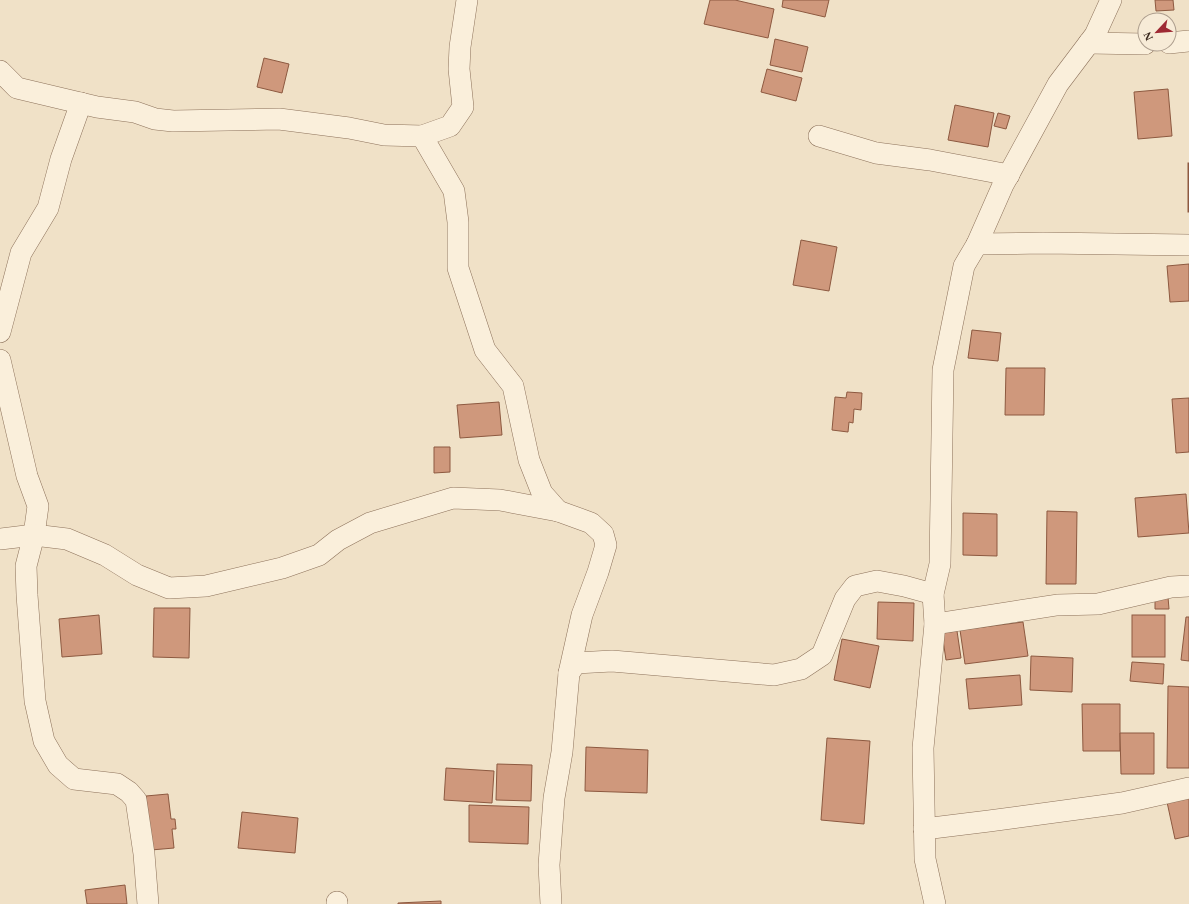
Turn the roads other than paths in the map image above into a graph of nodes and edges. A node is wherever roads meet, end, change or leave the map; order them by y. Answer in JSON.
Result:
{"nodes":[{"id":1,"x":467,"y":0,"type":"edge"},
{"id":2,"x":1111,"y":0,"type":"edge"},
{"id":3,"x":1189,"y":41,"type":"edge"},
{"id":4,"x":1177,"y":42,"type":"edge"},
{"id":5,"x":1089,"y":43,"type":"junction"},
{"id":6,"x":1137,"y":44,"type":"edge"},
{"id":7,"x":0,"y":72,"type":"edge"},
{"id":8,"x":81,"y":103,"type":"junction"},
{"id":9,"x":422,"y":136,"type":"junction"},
{"id":10,"x":819,"y":136,"type":"dead end"},
{"id":11,"x":1009,"y":174,"type":"junction"},
{"id":12,"x":977,"y":244,"type":"junction"},
{"id":13,"x":1189,"y":245,"type":"edge"},
{"id":14,"x":0,"y":332,"type":"edge"},
{"id":15,"x":0,"y":360,"type":"edge"},
{"id":16,"x":558,"y":511,"type":"junction"},
{"id":17,"x":34,"y":535,"type":"junction"},
{"id":18,"x":0,"y":539,"type":"edge"},
{"id":19,"x":1189,"y":586,"type":"edge"},
{"id":20,"x":933,"y":594,"type":"junction"},
{"id":21,"x":935,"y":624,"type":"junction"},
{"id":22,"x":569,"y":673,"type":"junction"},
{"id":23,"x":1189,"y":788,"type":"edge"},
{"id":24,"x":924,"y":829,"type":"junction"},
{"id":25,"x":148,"y":904,"type":"edge"},
{"id":26,"x":551,"y":904,"type":"edge"},
{"id":27,"x":935,"y":904,"type":"edge"}],
"edges":[{"from":1,"to":9,"type":"street"},
{"from":2,"to":5,"type":"street"},
{"from":3,"to":4,"type":"street"},
{"from":5,"to":6,"type":"street"},
{"from":5,"to":11,"type":"street"},
{"from":7,"to":8,"type":"street"},
{"from":8,"to":9,"type":"street"},
{"from":8,"to":14,"type":"street"},
{"from":9,"to":16,"type":"street"},
{"from":10,"to":11,"type":"street"},
{"from":11,"to":12,"type":"street"},
{"from":12,"to":13,"type":"street"},
{"from":12,"to":20,"type":"street"},
{"from":15,"to":17,"type":"street"},
{"from":16,"to":17,"type":"street"},
{"from":16,"to":22,"type":"street"},
{"from":17,"to":18,"type":"street"},
{"from":17,"to":25,"type":"street"},
{"from":19,"to":21,"type":"street"},
{"from":20,"to":21,"type":"street"},
{"from":20,"to":22,"type":"street"},
{"from":21,"to":24,"type":"street"},
{"from":22,"to":26,"type":"street"},
{"from":23,"to":24,"type":"street"},
{"from":24,"to":27,"type":"street"}]}
